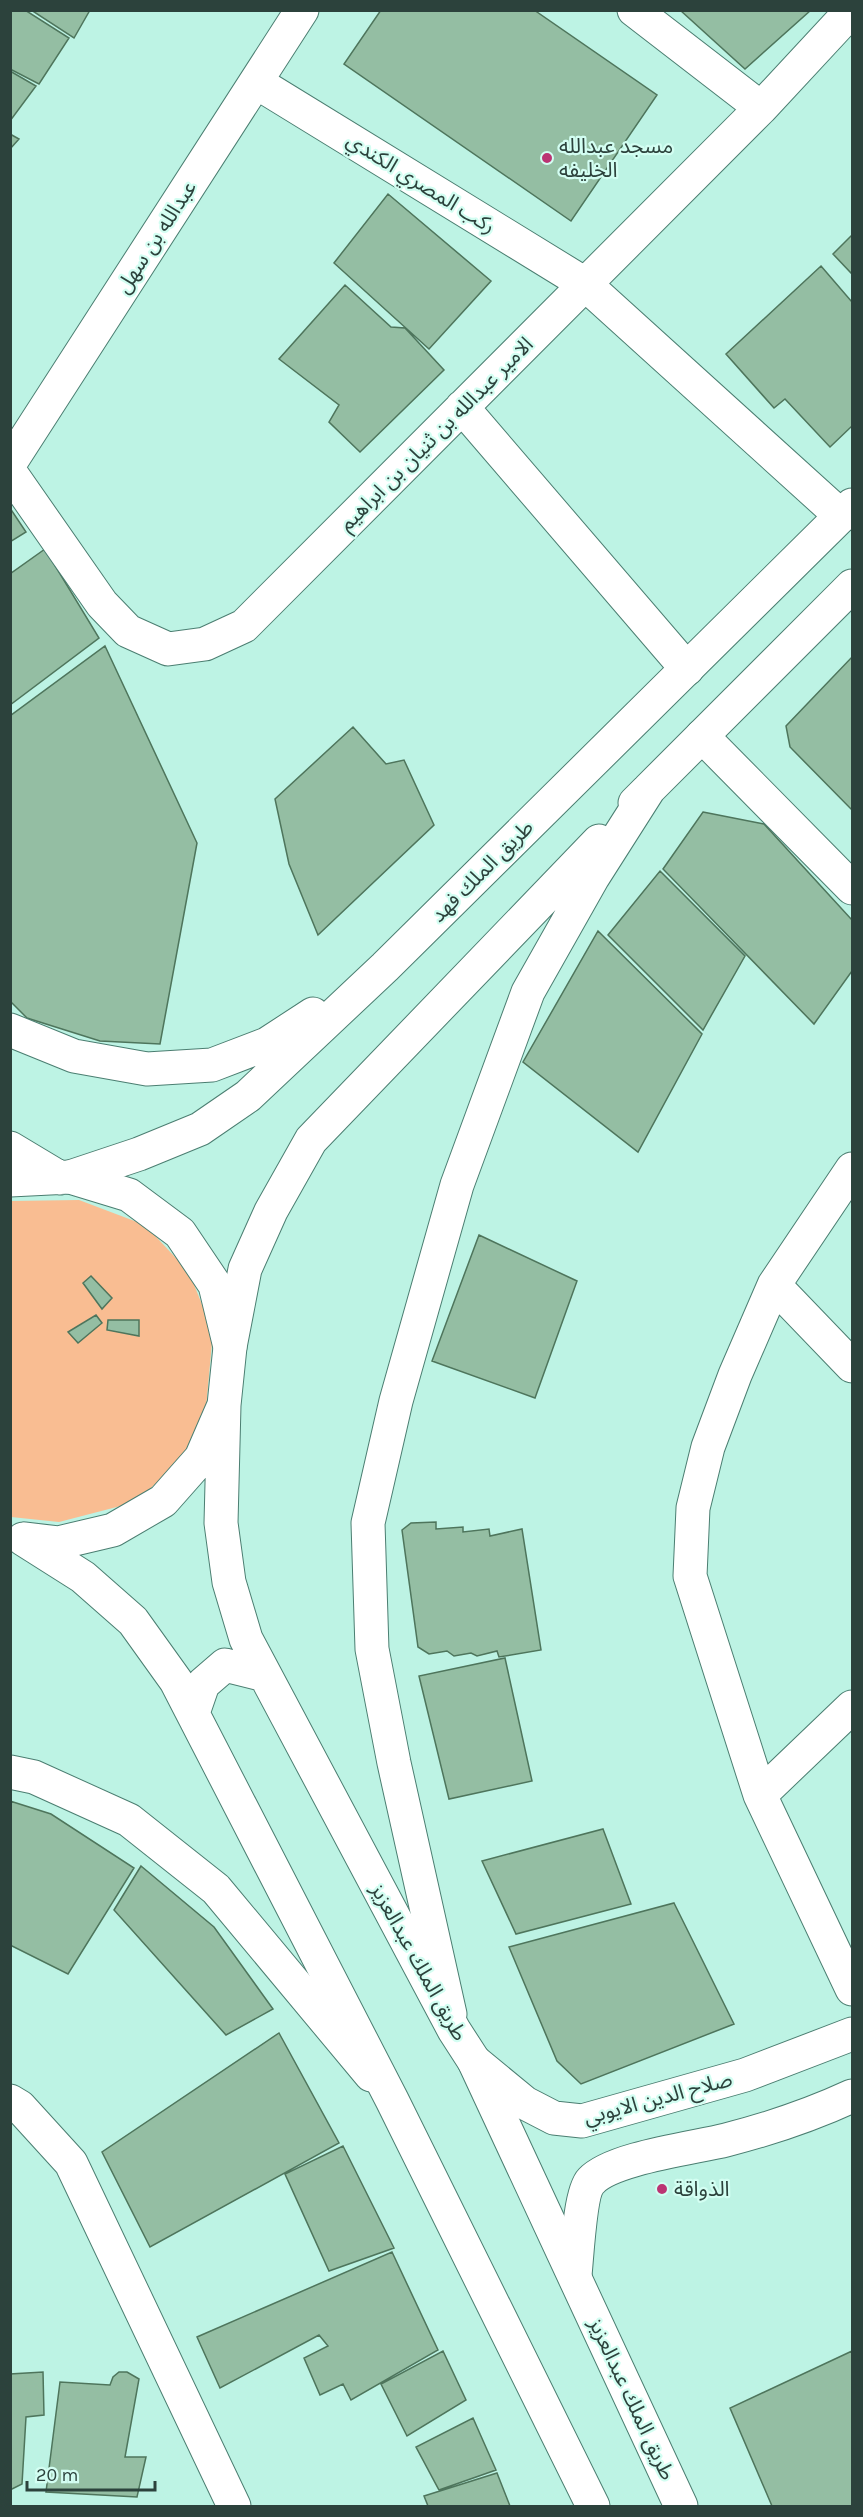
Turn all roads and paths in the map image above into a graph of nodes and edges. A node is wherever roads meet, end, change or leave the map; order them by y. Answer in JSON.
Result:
{"nodes":[{"id":1,"x":302,"y":10,"type":"edge"},
{"id":2,"x":634,"y":10,"type":"edge"},
{"id":3,"x":852,"y":10,"type":"edge"},
{"id":4,"x":256,"y":82,"type":"junction"},
{"id":5,"x":761,"y":108,"type":"junction"},
{"id":6,"x":585,"y":284,"type":"junction"},
{"id":7,"x":462,"y":407,"type":"junction"},
{"id":8,"x":10,"y":463,"type":"edge"},
{"id":9,"x":10,"y":472,"type":"edge"},
{"id":10,"x":847,"y":511,"type":"edge"},
{"id":11,"x":852,"y":586,"type":"edge"},
{"id":12,"x":687,"y":669,"type":"junction"},
{"id":13,"x":702,"y":736,"type":"junction"},
{"id":14,"x":649,"y":789,"type":"junction"},
{"id":15,"x":852,"y":888,"type":"edge"},
{"id":16,"x":385,"y":967,"type":"junction"},
{"id":17,"x":10,"y":1030,"type":"edge"},
{"id":18,"x":10,"y":1148,"type":"edge"},
{"id":19,"x":852,"y":1169,"type":"edge"},
{"id":20,"x":65,"y":1177,"type":"junction"},
{"id":21,"x":10,"y":1180,"type":"edge"},
{"id":22,"x":774,"y":1285,"type":"junction"},
{"id":23,"x":230,"y":1347,"type":"junction"},
{"id":24,"x":852,"y":1366,"type":"edge"},
{"id":25,"x":224,"y":1405,"type":"junction"},
{"id":26,"x":17,"y":1538,"type":"edge"},
{"id":27,"x":265,"y":1675,"type":"junction"},
{"id":28,"x":852,"y":1707,"type":"edge"},
{"id":29,"x":192,"y":1713,"type":"junction"},
{"id":30,"x":10,"y":1772,"type":"edge"},
{"id":31,"x":760,"y":1795,"type":"junction"},
{"id":32,"x":852,"y":1989,"type":"edge"},
{"id":33,"x":454,"y":2030,"type":"junction"},
{"id":34,"x":852,"y":2034,"type":"edge"},
{"id":35,"x":474,"y":2061,"type":"junction"},
{"id":36,"x":852,"y":2096,"type":"edge"},
{"id":37,"x":393,"y":2100,"type":"junction"},
{"id":38,"x":10,"y":2101,"type":"edge"},
{"id":39,"x":575,"y":2276,"type":"junction"},
{"id":40,"x":234,"y":2506,"type":"edge"},
{"id":41,"x":593,"y":2506,"type":"edge"},
{"id":42,"x":681,"y":2506,"type":"edge"}],
"edges":[{"from":1,"to":4,"type":"main road","name":"عبدالله بن سهل"},
{"from":2,"to":5,"type":"main road"},
{"from":3,"to":5,"type":"main road","name":"الامير عبدالله بن ثنيان بن ابراهيم"},
{"from":4,"to":6,"type":"main road","name":"ركب المصري الكندي"},
{"from":4,"to":8,"type":"main road","name":"عبدالله بن سهل"},
{"from":5,"to":6,"type":"main road","name":"الامير عبدالله بن ثنيان بن ابراهيم"},
{"from":6,"to":7,"type":"main road","name":"الامير عبدالله بن ثنيان بن ابراهيم"},
{"from":6,"to":10,"type":"main road","name":"ركب المصري الكندي"},
{"from":7,"to":9,"type":"main road","name":"الامير عبدالله بن ثنيان بن ابراهيم"},
{"from":7,"to":12,"type":"main road"},
{"from":10,"to":12,"type":"main road","name":"طريق الملك فهد"},
{"from":11,"to":13,"type":"main road"},
{"from":12,"to":16,"type":"main road","name":"طريق الملك فهد"},
{"from":13,"to":14,"type":"main road"},
{"from":13,"to":15,"type":"main road"},
{"from":14,"to":23,"type":"main road"},
{"from":14,"to":33,"type":"main road"},
{"from":16,"to":17,"type":"main road"},
{"from":16,"to":20,"type":"main road","name":"طريق الملك فهد"},
{"from":18,"to":20,"type":"main road"},
{"from":19,"to":22,"type":"main road"},
{"from":20,"to":21,"type":"main road"},
{"from":20,"to":23,"type":"main road"},
{"from":22,"to":24,"type":"main road"},
{"from":22,"to":31,"type":"main road"},
{"from":23,"to":25,"type":"main road"},
{"from":25,"to":26,"type":"main road"},
{"from":25,"to":27,"type":"main road","name":"طريق الملك عبدالعزيز"},
{"from":26,"to":29,"type":"main road"},
{"from":27,"to":29,"type":"main road"},
{"from":27,"to":33,"type":"main road","name":"طريق الملك عبدالعزيز"},
{"from":28,"to":31,"type":"main road"},
{"from":29,"to":37,"type":"main road"},
{"from":30,"to":37,"type":"main road"},
{"from":31,"to":32,"type":"main road"},
{"from":33,"to":35,"type":"main road","name":"طريق الملك عبدالعزيز"},
{"from":34,"to":35,"type":"main road","name":"صلاح الدين الايوبي"},
{"from":35,"to":39,"type":"main road","name":"طريق الملك عبدالعزيز"},
{"from":36,"to":39,"type":"main road"},
{"from":37,"to":41,"type":"main road"},
{"from":38,"to":40,"type":"main road"},
{"from":39,"to":42,"type":"main road","name":"طريق الملك عبدالعزيز"}]}
